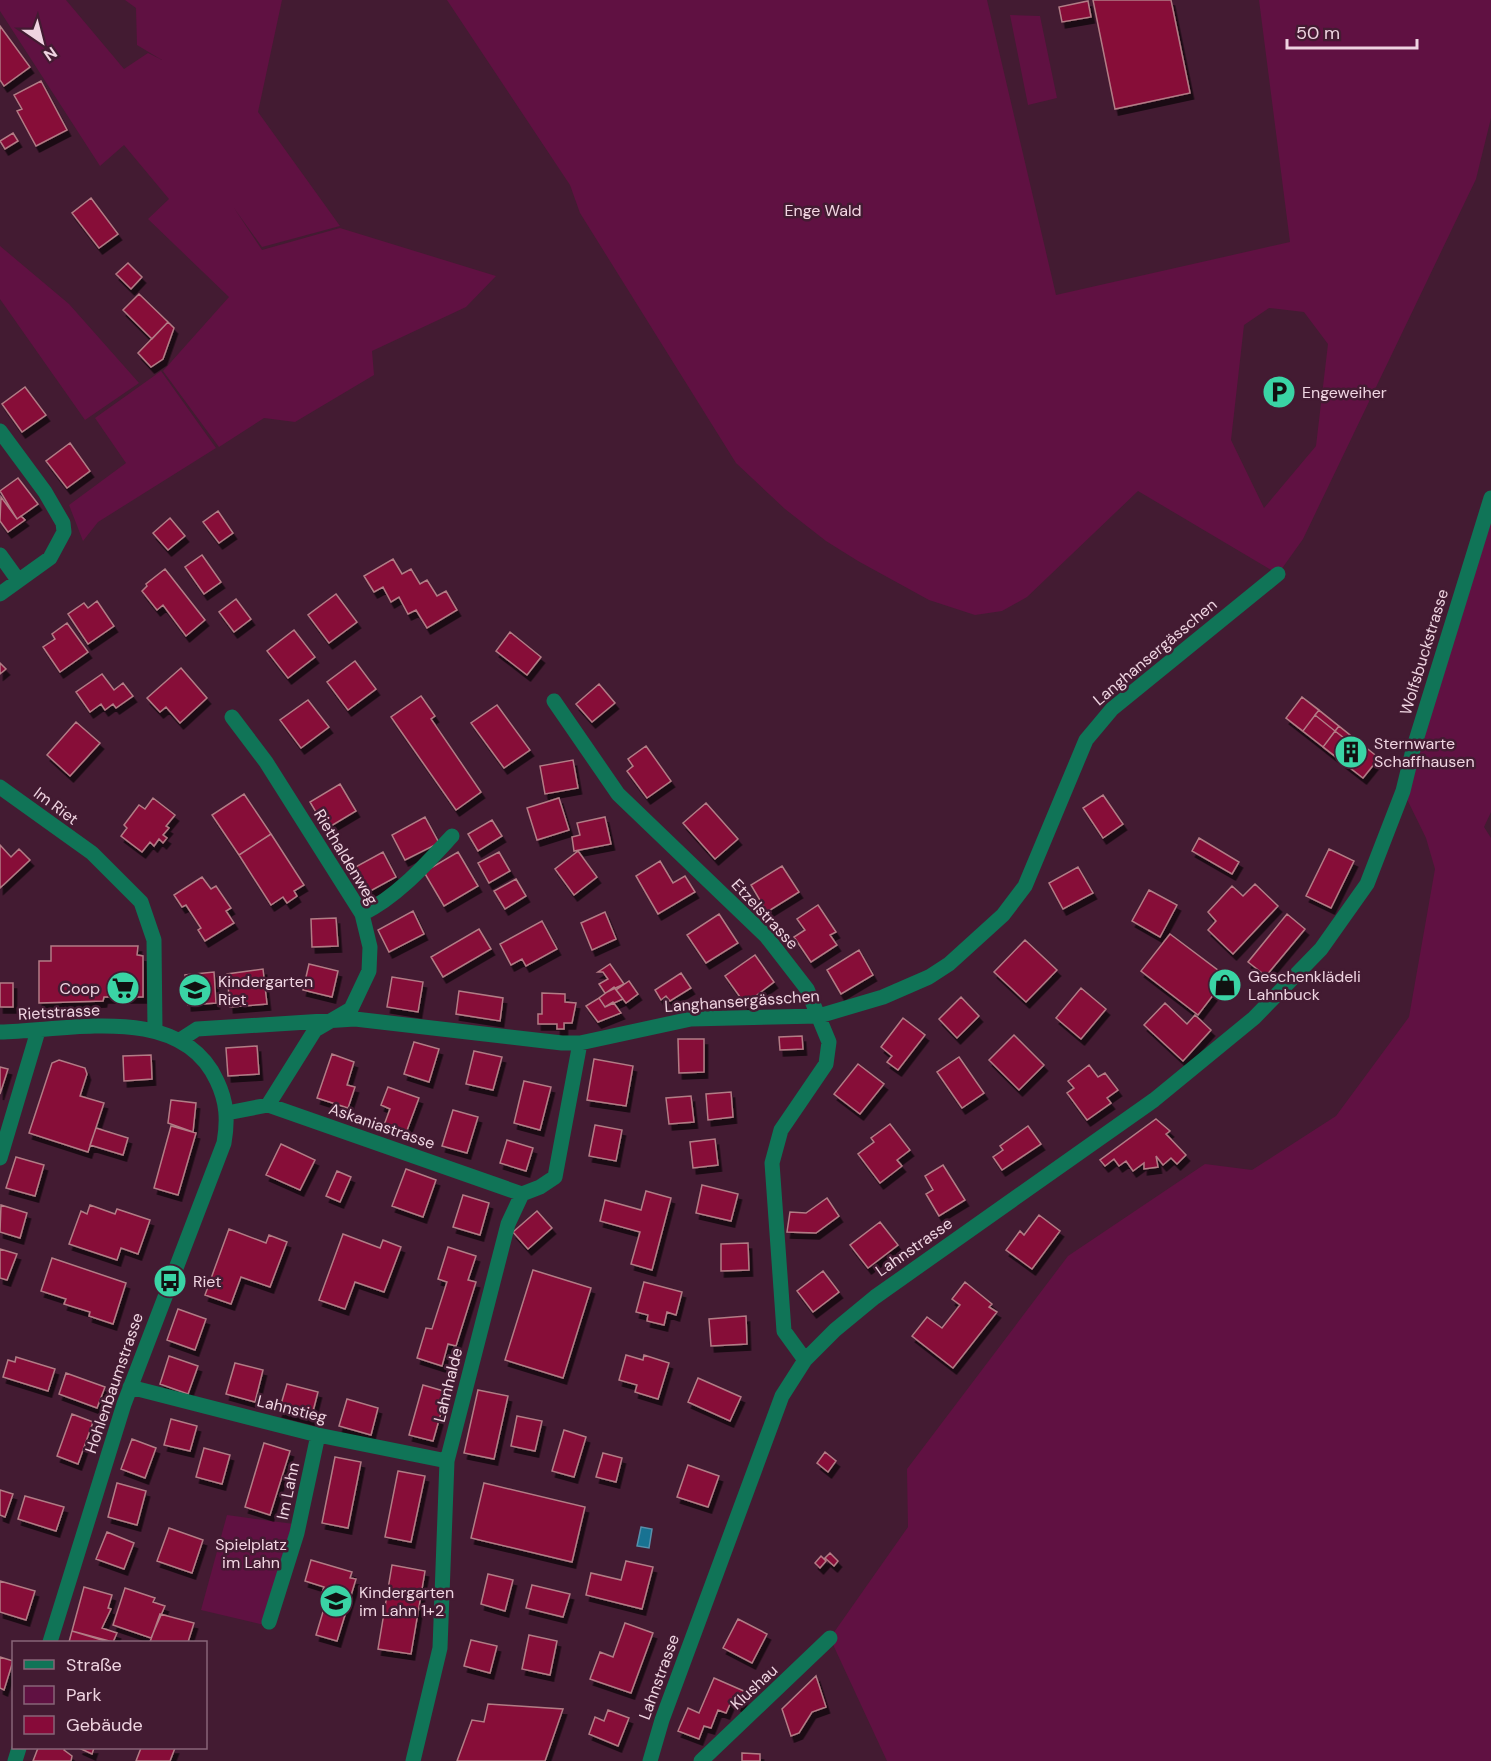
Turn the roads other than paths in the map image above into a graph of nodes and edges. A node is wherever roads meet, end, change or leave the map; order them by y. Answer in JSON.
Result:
{"nodes":[{"id":1,"x":0,"y":431,"type":"edge"},
{"id":2,"x":1491,"y":498,"type":"edge"},
{"id":3,"x":0,"y":555,"type":"edge"},
{"id":4,"x":1278,"y":574,"type":"dead end"},
{"id":5,"x":18,"y":580,"type":"junction"},
{"id":6,"x":0,"y":594,"type":"edge"},
{"id":7,"x":554,"y":701,"type":"dead end"},
{"id":8,"x":232,"y":717,"type":"dead end"},
{"id":9,"x":0,"y":787,"type":"edge"},
{"id":10,"x":452,"y":836,"type":"dead end"},
{"id":11,"x":1366,"y":884,"type":"joint"},
{"id":12,"x":362,"y":914,"type":"junction"},
{"id":13,"x":819,"y":1016,"type":"junction"},
{"id":14,"x":333,"y":1020,"type":"junction"},
{"id":15,"x":155,"y":1030,"type":"junction"},
{"id":16,"x":38,"y":1031,"type":"junction"},
{"id":17,"x":0,"y":1032,"type":"edge"},
{"id":18,"x":180,"y":1040,"type":"junction"},
{"id":19,"x":580,"y":1042,"type":"junction"},
{"id":20,"x":268,"y":1105,"type":"junction"},
{"id":21,"x":227,"y":1113,"type":"junction"},
{"id":22,"x":0,"y":1158,"type":"edge"},
{"id":23,"x":522,"y":1194,"type":"junction"},
{"id":24,"x":806,"y":1360,"type":"junction"},
{"id":25,"x":130,"y":1387,"type":"junction"},
{"id":26,"x":318,"y":1435,"type":"junction"},
{"id":27,"x":447,"y":1461,"type":"junction"},
{"id":28,"x":269,"y":1622,"type":"dead end"},
{"id":29,"x":830,"y":1638,"type":"dead end"},
{"id":30,"x":50,"y":1641,"type":"edge"},
{"id":31,"x":412,"y":1761,"type":"edge"},
{"id":32,"x":650,"y":1761,"type":"edge"},
{"id":33,"x":701,"y":1761,"type":"edge"}],
"edges":[{"from":1,"to":5,"type":"street"},
{"from":2,"to":11,"type":"street","name":"Wolfsbuckstrasse"},
{"from":3,"to":5,"type":"street"},
{"from":4,"to":13,"type":"street","name":"Langhansergässchen"},
{"from":5,"to":6,"type":"street"},
{"from":7,"to":13,"type":"street","name":"Etzelstrasse"},
{"from":8,"to":12,"type":"street","name":"Riethaldenweg"},
{"from":9,"to":15,"type":"street","name":"Im Riet"},
{"from":10,"to":12,"type":"street"},
{"from":11,"to":24,"type":"street","name":"Lahnstrasse"},
{"from":12,"to":14,"type":"street","name":"Riethaldenweg"},
{"from":13,"to":19,"type":"street","name":"Langhansergässchen"},
{"from":13,"to":24,"type":"street","name":"Etzelstrasse"},
{"from":14,"to":18,"type":"street"},
{"from":14,"to":19,"type":"street","name":"Langhansergässchen"},
{"from":14,"to":20,"type":"street","name":"Riethaldenweg"},
{"from":15,"to":16,"type":"street","name":"Rietstrasse"},
{"from":15,"to":18,"type":"street","name":"Hohlenbaumstrasse"},
{"from":16,"to":17,"type":"street","name":"Rietstrasse"},
{"from":16,"to":22,"type":"street"},
{"from":18,"to":21,"type":"street","name":"Hohlenbaumstrasse"},
{"from":19,"to":23,"type":"street"},
{"from":20,"to":21,"type":"street"},
{"from":20,"to":23,"type":"street","name":"Askaniastrasse"},
{"from":21,"to":25,"type":"street","name":"Hohlenbaumstrasse"},
{"from":23,"to":27,"type":"street","name":"Lahnhalde"},
{"from":24,"to":32,"type":"street","name":"Lahnstrasse"},
{"from":25,"to":26,"type":"street","name":"Lahnstieg"},
{"from":25,"to":30,"type":"street","name":"Hohlenbaumstrasse"},
{"from":26,"to":27,"type":"street","name":"Lahnstieg"},
{"from":26,"to":28,"type":"street","name":"Im Lahn"},
{"from":27,"to":31,"type":"street","name":"Lahnhalde"},
{"from":29,"to":33,"type":"street","name":"Klushau"}]}
